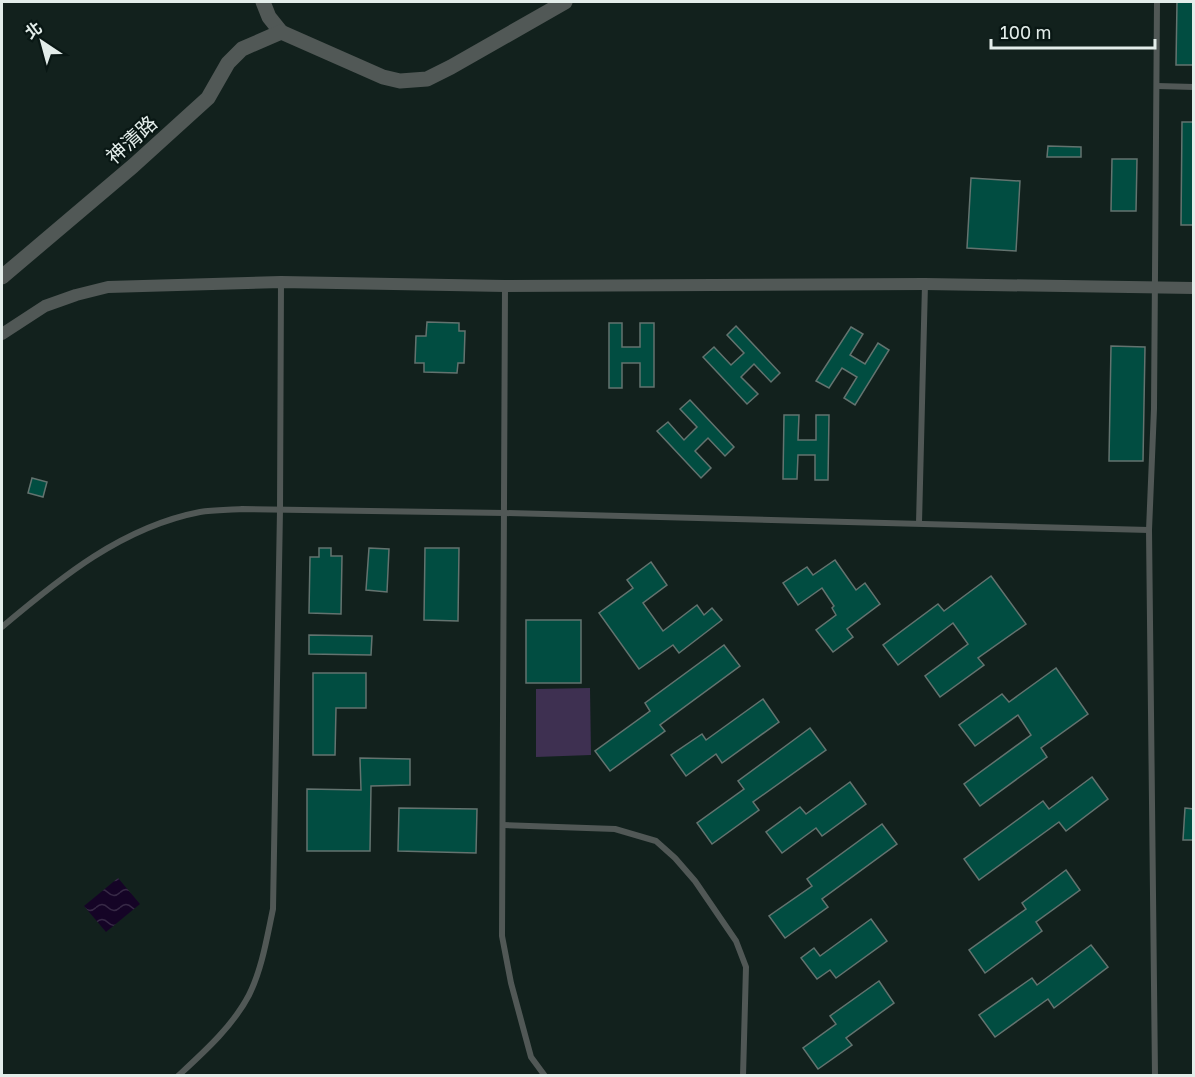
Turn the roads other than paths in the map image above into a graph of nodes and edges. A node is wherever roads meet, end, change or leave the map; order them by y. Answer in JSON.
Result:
{"nodes":[{"id":1,"x":263,"y":2,"type":"edge"},
{"id":2,"x":565,"y":2,"type":"edge"},
{"id":3,"x":1157,"y":2,"type":"edge"},
{"id":4,"x":281,"y":32,"type":"junction"},
{"id":5,"x":1157,"y":86,"type":"junction"},
{"id":6,"x":1194,"y":87,"type":"edge"},
{"id":7,"x":2,"y":277,"type":"edge"},
{"id":8,"x":281,"y":282,"type":"junction"},
{"id":9,"x":925,"y":284,"type":"junction"},
{"id":10,"x":505,"y":285,"type":"junction"},
{"id":11,"x":1154,"y":288,"type":"junction"},
{"id":12,"x":1194,"y":288,"type":"edge"},
{"id":13,"x":2,"y":334,"type":"edge"},
{"id":14,"x":280,"y":510,"type":"junction"},
{"id":15,"x":506,"y":513,"type":"junction"},
{"id":16,"x":919,"y":523,"type":"junction"},
{"id":17,"x":1149,"y":530,"type":"junction"},
{"id":18,"x":2,"y":627,"type":"edge"},
{"id":19,"x":503,"y":825,"type":"junction"},
{"id":20,"x":178,"y":1076,"type":"edge"},
{"id":21,"x":545,"y":1076,"type":"edge"},
{"id":22,"x":743,"y":1076,"type":"edge"},
{"id":23,"x":1155,"y":1076,"type":"edge"}],
"edges":[{"from":1,"to":4,"type":"street"},
{"from":2,"to":4,"type":"street"},
{"from":3,"to":5,"type":"lane"},
{"from":4,"to":7,"type":"street","name":"神清路"},
{"from":5,"to":6,"type":"lane"},
{"from":5,"to":11,"type":"lane"},
{"from":8,"to":10,"type":"street"},
{"from":8,"to":13,"type":"street"},
{"from":8,"to":14,"type":"lane"},
{"from":9,"to":10,"type":"street"},
{"from":9,"to":11,"type":"street"},
{"from":9,"to":16,"type":"lane"},
{"from":10,"to":15,"type":"lane"},
{"from":11,"to":12,"type":"street"},
{"from":11,"to":17,"type":"lane"},
{"from":14,"to":15,"type":"lane"},
{"from":14,"to":18,"type":"lane"},
{"from":14,"to":20,"type":"lane"},
{"from":15,"to":16,"type":"lane"},
{"from":15,"to":19,"type":"lane"},
{"from":16,"to":17,"type":"lane"},
{"from":17,"to":23,"type":"lane"},
{"from":19,"to":21,"type":"lane"},
{"from":19,"to":22,"type":"lane"}]}
